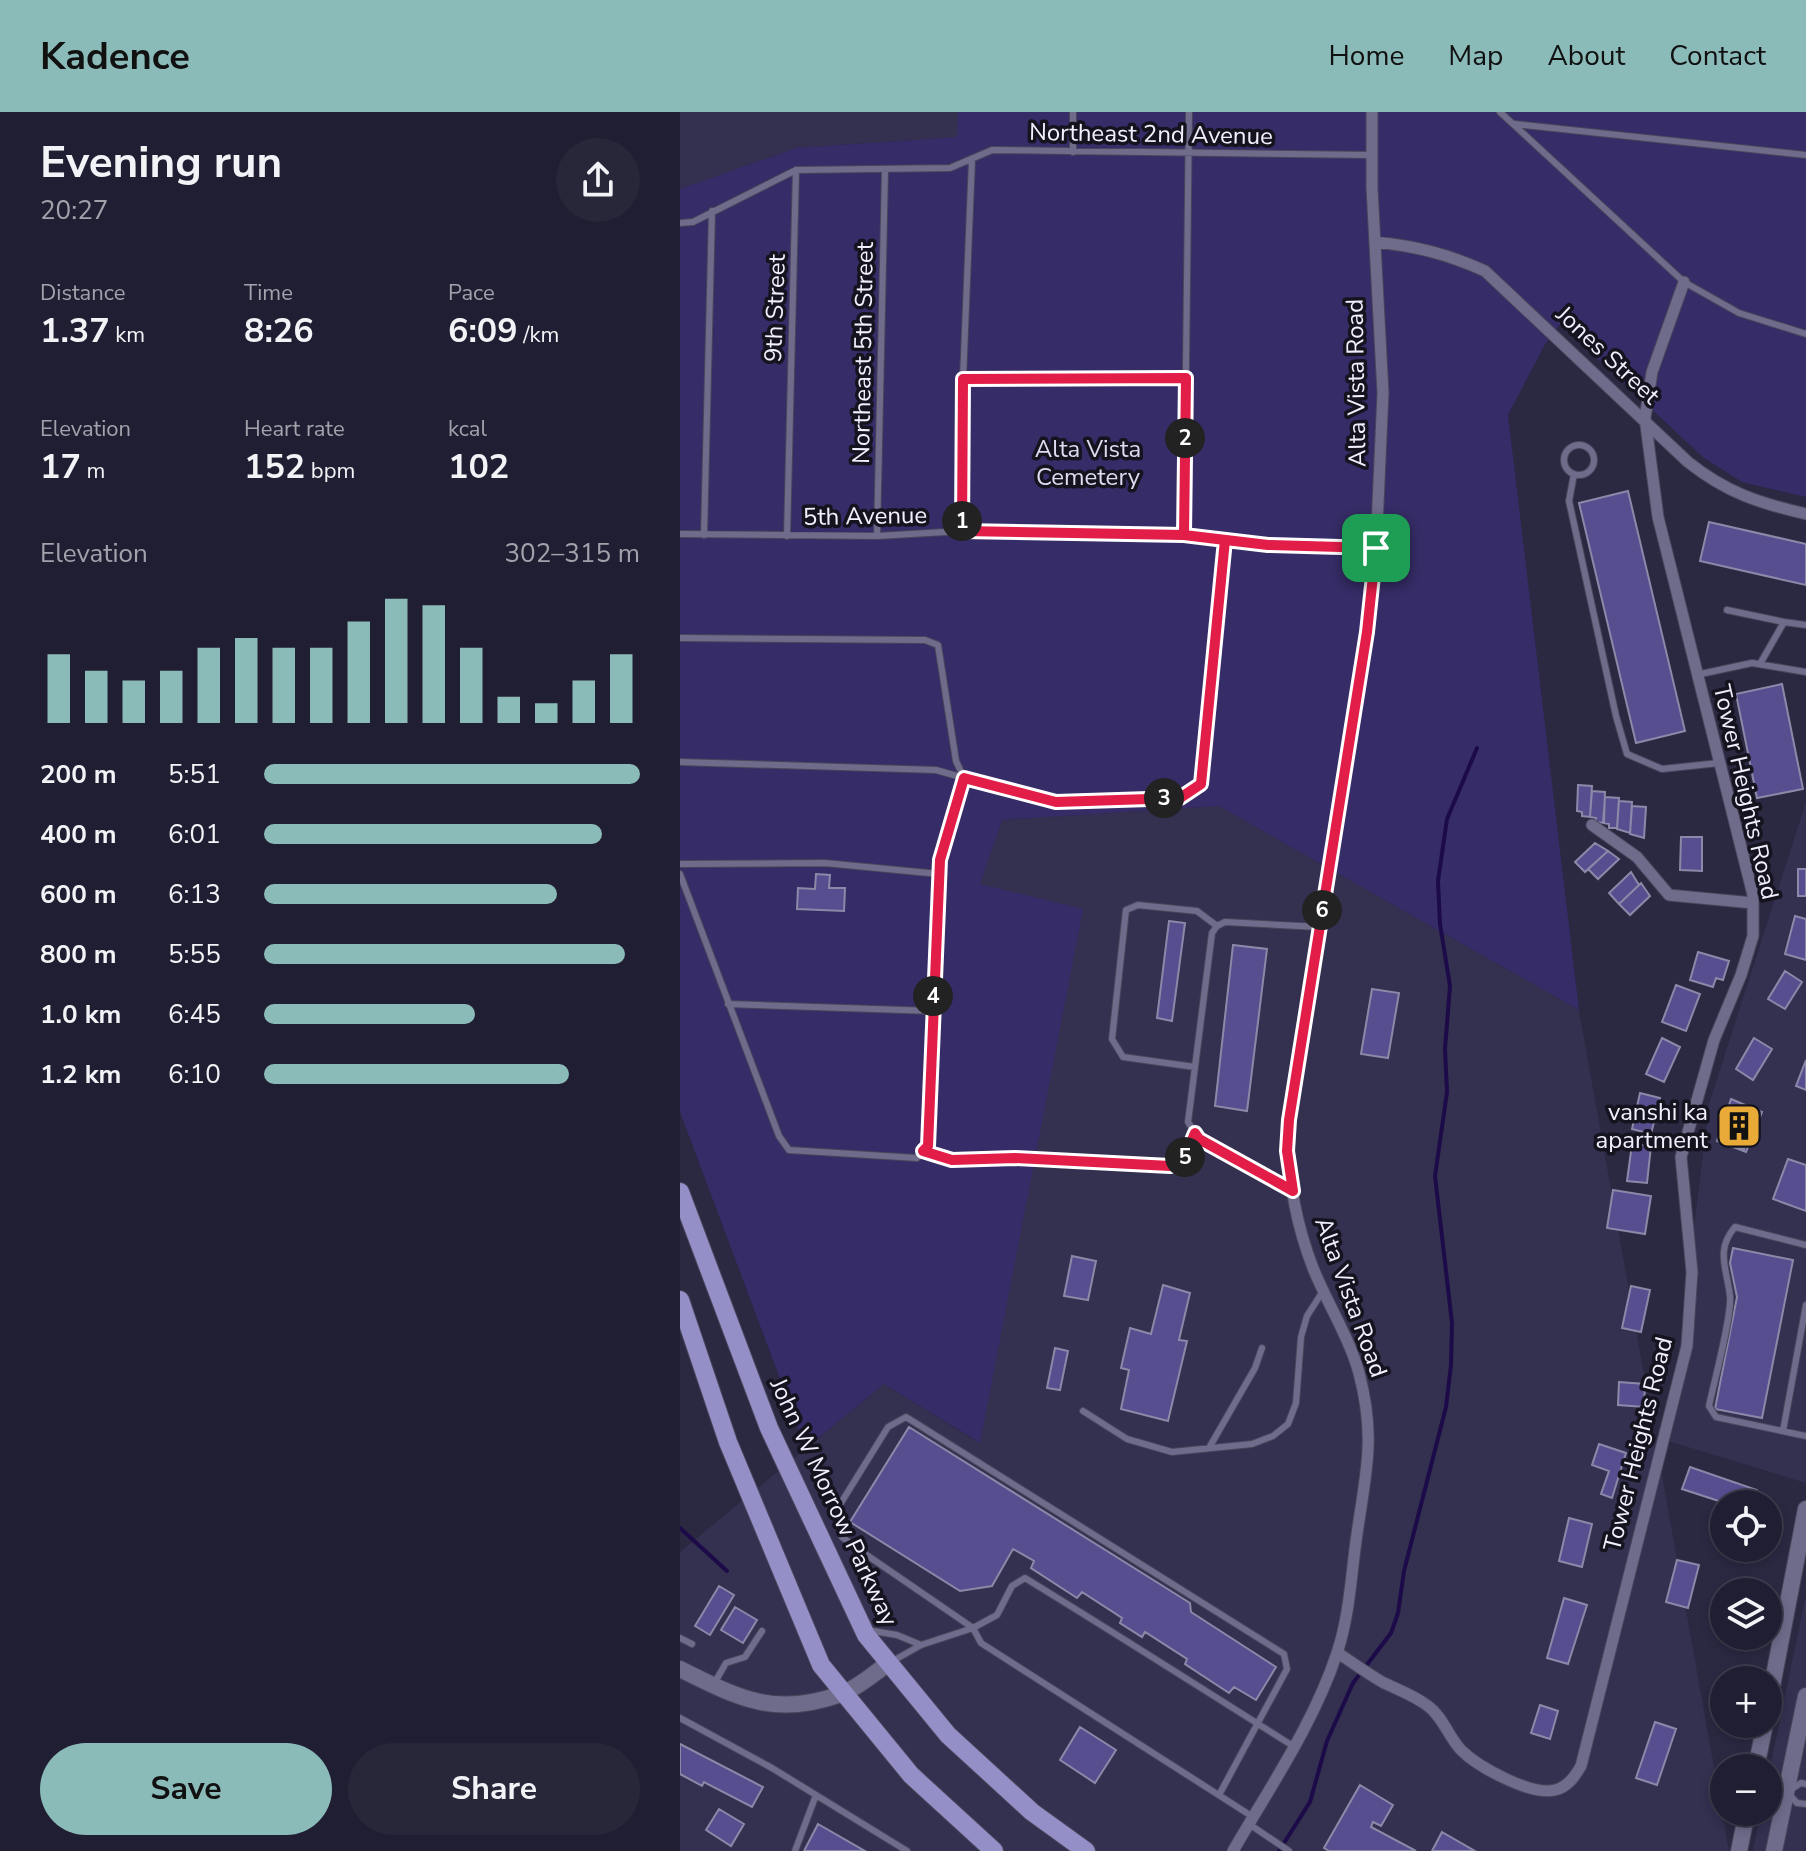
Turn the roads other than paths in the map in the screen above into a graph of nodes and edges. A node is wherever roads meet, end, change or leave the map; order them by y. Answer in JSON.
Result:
{"nodes":[{"id":1,"x":1073,"y":112,"type":"edge"},
{"id":2,"x":1189,"y":112,"type":"edge"},
{"id":3,"x":1372,"y":112,"type":"edge"},
{"id":4,"x":1500,"y":112,"type":"edge"},
{"id":5,"x":1513,"y":124,"type":"junction"},
{"id":6,"x":1073,"y":152,"type":"junction"},
{"id":7,"x":1189,"y":153,"type":"junction"},
{"id":8,"x":1372,"y":155,"type":"junction"},
{"id":9,"x":1806,"y":155,"type":"edge"},
{"id":10,"x":972,"y":159,"type":"junction"},
{"id":11,"x":796,"y":170,"type":"junction"},
{"id":12,"x":885,"y":170,"type":"junction"},
{"id":13,"x":712,"y":211,"type":"junction"},
{"id":14,"x":680,"y":223,"type":"edge"},
{"id":15,"x":1375,"y":242,"type":"junction"},
{"id":16,"x":1684,"y":282,"type":"junction"},
{"id":17,"x":1806,"y":334,"type":"edge"},
{"id":18,"x":1186,"y":378,"type":"junction"},
{"id":19,"x":963,"y":379,"type":"junction"},
{"id":20,"x":1645,"y":418,"type":"junction"},
{"id":21,"x":1574,"y":474,"type":"junction"},
{"id":22,"x":1806,"y":514,"type":"edge"},
{"id":23,"x":962,"y":531,"type":"junction"},
{"id":24,"x":680,"y":534,"type":"edge"},
{"id":25,"x":704,"y":535,"type":"junction"},
{"id":26,"x":1184,"y":535,"type":"junction"},
{"id":27,"x":787,"y":536,"type":"junction"},
{"id":28,"x":877,"y":536,"type":"junction"},
{"id":29,"x":1225,"y":540,"type":"junction"},
{"id":30,"x":1376,"y":548,"type":"junction"},
{"id":31,"x":1727,"y":610,"type":"dead end"},
{"id":32,"x":1784,"y":622,"type":"junction"},
{"id":33,"x":1806,"y":625,"type":"edge"},
{"id":34,"x":680,"y":638,"type":"edge"},
{"id":35,"x":1760,"y":664,"type":"junction"},
{"id":36,"x":1806,"y":672,"type":"edge"},
{"id":37,"x":1696,"y":675,"type":"junction"},
{"id":38,"x":680,"y":762,"type":"edge"},
{"id":39,"x":1719,"y":763,"type":"junction"},
{"id":40,"x":964,"y":778,"type":"junction"},
{"id":41,"x":1592,"y":825,"type":"dead end"},
{"id":42,"x":680,"y":864,"type":"edge"},
{"id":43,"x":680,"y":874,"type":"edge"},
{"id":44,"x":939,"y":874,"type":"junction"},
{"id":45,"x":1753,"y":903,"type":"junction"},
{"id":46,"x":1217,"y":926,"type":"junction"},
{"id":47,"x":1319,"y":927,"type":"junction"},
{"id":48,"x":728,"y":1004,"type":"junction"},
{"id":49,"x":933,"y":1011,"type":"junction"},
{"id":50,"x":1195,"y":1067,"type":"junction"},
{"id":51,"x":1195,"y":1133,"type":"junction"},
{"id":52,"x":923,"y":1151,"type":"junction"},
{"id":53,"x":1293,"y":1191,"type":"junction"},
{"id":54,"x":680,"y":1192,"type":"edge"},
{"id":55,"x":1806,"y":1245,"type":"edge"},
{"id":56,"x":1323,"y":1291,"type":"junction"},
{"id":57,"x":680,"y":1300,"type":"edge"},
{"id":58,"x":1806,"y":1305,"type":"edge"},
{"id":59,"x":1262,"y":1348,"type":"dead end"},
{"id":60,"x":1083,"y":1411,"type":"dead end"},
{"id":61,"x":1783,"y":1431,"type":"junction"},
{"id":62,"x":1806,"y":1436,"type":"edge"},
{"id":63,"x":1209,"y":1448,"type":"junction"},
{"id":64,"x":1806,"y":1509,"type":"edge"},
{"id":65,"x":973,"y":1628,"type":"junction"},
{"id":66,"x":863,"y":1629,"type":"junction"},
{"id":67,"x":762,"y":1631,"type":"dead end"},
{"id":68,"x":680,"y":1638,"type":"edge"},
{"id":69,"x":692,"y":1644,"type":"dead end"},
{"id":70,"x":921,"y":1645,"type":"junction"},
{"id":71,"x":1338,"y":1653,"type":"junction"},
{"id":72,"x":889,"y":1663,"type":"junction"},
{"id":73,"x":1776,"y":1666,"type":"edge"},
{"id":74,"x":680,"y":1669,"type":"edge"},
{"id":75,"x":713,"y":1686,"type":"junction"},
{"id":76,"x":844,"y":1694,"type":"junction"},
{"id":77,"x":1806,"y":1696,"type":"edge"},
{"id":78,"x":680,"y":1718,"type":"edge"},
{"id":79,"x":1257,"y":1724,"type":"junction"},
{"id":80,"x":1293,"y":1746,"type":"junction"},
{"id":81,"x":1806,"y":1784,"type":"edge"},
{"id":82,"x":1782,"y":1791,"type":"edge"},
{"id":83,"x":1787,"y":1792,"type":"junction"},
{"id":84,"x":816,"y":1795,"type":"junction"},
{"id":85,"x":1219,"y":1795,"type":"junction"},
{"id":86,"x":1806,"y":1804,"type":"edge"},
{"id":87,"x":1251,"y":1821,"type":"junction"},
{"id":88,"x":1744,"y":1826,"type":"edge"},
{"id":89,"x":992,"y":1850,"type":"edge"},
{"id":90,"x":795,"y":1851,"type":"edge"},
{"id":91,"x":907,"y":1851,"type":"edge"},
{"id":92,"x":1086,"y":1851,"type":"edge"},
{"id":93,"x":1233,"y":1851,"type":"edge"},
{"id":94,"x":1289,"y":1851,"type":"edge"},
{"id":95,"x":1739,"y":1851,"type":"edge"},
{"id":96,"x":1774,"y":1851,"type":"edge"}],
"edges":[{"from":1,"to":6,"type":"lane"},
{"from":2,"to":7,"type":"lane"},
{"from":3,"to":8,"type":"street","name":"Alta Vista Road"},
{"from":4,"to":5,"type":"lane"},
{"from":5,"to":9,"type":"lane"},
{"from":5,"to":16,"type":"lane"},
{"from":6,"to":7,"type":"lane","name":"Northeast 2nd Avenue"},
{"from":6,"to":10,"type":"lane","name":"Northeast 2nd Avenue"},
{"from":7,"to":8,"type":"lane","name":"Northeast 2nd Avenue"},
{"from":7,"to":18,"type":"lane"},
{"from":8,"to":15,"type":"street","name":"Alta Vista Road"},
{"from":10,"to":12,"type":"lane","name":"Northeast 2nd Avenue"},
{"from":10,"to":19,"type":"lane"},
{"from":11,"to":12,"type":"lane"},
{"from":11,"to":13,"type":"lane"},
{"from":11,"to":27,"type":"lane","name":"9th Street"},
{"from":12,"to":28,"type":"lane","name":"Northeast 5th Street"},
{"from":13,"to":14,"type":"lane"},
{"from":13,"to":25,"type":"lane"},
{"from":15,"to":20,"type":"street","name":"Jones Street"},
{"from":15,"to":30,"type":"street","name":"Alta Vista Road"},
{"from":16,"to":17,"type":"lane"},
{"from":16,"to":20,"type":"street","name":"Tower Heights Road"},
{"from":18,"to":19,"type":"street"},
{"from":18,"to":26,"type":"lane"},
{"from":19,"to":23,"type":"lane"},
{"from":20,"to":22,"type":"street","name":"Jones Street"},
{"from":20,"to":37,"type":"street","name":"Tower Heights Road"},
{"from":21,"to":21,"type":"lane"},
{"from":21,"to":39,"type":"lane"},
{"from":23,"to":26,"type":"lane","name":"5th Avenue"},
{"from":23,"to":28,"type":"lane","name":"5th Avenue"},
{"from":24,"to":25,"type":"lane","name":"5th Avenue"},
{"from":25,"to":27,"type":"lane","name":"5th Avenue"},
{"from":26,"to":29,"type":"lane","name":"5th Avenue"},
{"from":27,"to":28,"type":"lane","name":"5th Avenue"},
{"from":29,"to":30,"type":"lane","name":"5th Avenue"},
{"from":29,"to":40,"type":"lane"},
{"from":30,"to":47,"type":"street","name":"Alta Vista Road"},
{"from":31,"to":32,"type":"lane"},
{"from":32,"to":33,"type":"lane"},
{"from":32,"to":35,"type":"lane"},
{"from":34,"to":40,"type":"lane"},
{"from":35,"to":36,"type":"lane"},
{"from":35,"to":37,"type":"lane"},
{"from":37,"to":39,"type":"street","name":"Tower Heights Road"},
{"from":38,"to":40,"type":"lane"},
{"from":39,"to":45,"type":"street","name":"Tower Heights Road"},
{"from":40,"to":44,"type":"lane"},
{"from":41,"to":45,"type":"street"},
{"from":42,"to":44,"type":"lane"},
{"from":43,"to":48,"type":"lane"},
{"from":44,"to":49,"type":"lane"},
{"from":45,"to":71,"type":"street","name":"Tower Heights Road"},
{"from":46,"to":47,"type":"lane"},
{"from":46,"to":50,"type":"lane"},
{"from":46,"to":50,"type":"lane"},
{"from":47,"to":53,"type":"street","name":"Alta Vista Road"},
{"from":48,"to":49,"type":"lane"},
{"from":48,"to":52,"type":"lane"},
{"from":49,"to":52,"type":"lane"},
{"from":50,"to":51,"type":"lane"},
{"from":51,"to":52,"type":"lane"},
{"from":51,"to":53,"type":"lane"},
{"from":53,"to":56,"type":"street","name":"Alta Vista Road"},
{"from":54,"to":66,"type":"main road","name":"John W Morrow Parkway"},
{"from":55,"to":61,"type":"lane"},
{"from":56,"to":63,"type":"lane"},
{"from":56,"to":71,"type":"street","name":"Alta Vista Road"},
{"from":57,"to":76,"type":"main road"},
{"from":58,"to":61,"type":"lane"},
{"from":59,"to":63,"type":"lane"},
{"from":60,"to":63,"type":"lane"},
{"from":61,"to":62,"type":"lane"},
{"from":64,"to":73,"type":"main road"},
{"from":65,"to":70,"type":"lane"},
{"from":65,"to":79,"type":"lane"},
{"from":65,"to":79,"type":"lane"},
{"from":65,"to":85,"type":"lane"},
{"from":66,"to":70,"type":"lane"},
{"from":66,"to":72,"type":"main road","name":"John W Morrow Parkway"},
{"from":67,"to":75,"type":"lane"},
{"from":68,"to":69,"type":"lane"},
{"from":70,"to":72,"type":"lane"},
{"from":71,"to":80,"type":"street","name":"Alta Vista Road"},
{"from":72,"to":76,"type":"main road"},
{"from":72,"to":92,"type":"main road","name":"John W Morrow Parkway"},
{"from":74,"to":75,"type":"main road"},
{"from":75,"to":76,"type":"main road"},
{"from":76,"to":89,"type":"main road"},
{"from":77,"to":83,"type":"main road"},
{"from":78,"to":84,"type":"lane"},
{"from":79,"to":80,"type":"lane"},
{"from":79,"to":85,"type":"lane"},
{"from":80,"to":87,"type":"street","name":"Alta Vista Road"},
{"from":81,"to":83,"type":"lane"},
{"from":82,"to":83,"type":"lane"},
{"from":83,"to":86,"type":"lane"},
{"from":83,"to":96,"type":"main road"},
{"from":84,"to":90,"type":"lane"},
{"from":84,"to":91,"type":"lane"},
{"from":85,"to":87,"type":"lane"},
{"from":87,"to":93,"type":"street","name":"Alta Vista Road"},
{"from":87,"to":94,"type":"lane"},
{"from":88,"to":95,"type":"main road"}]}
